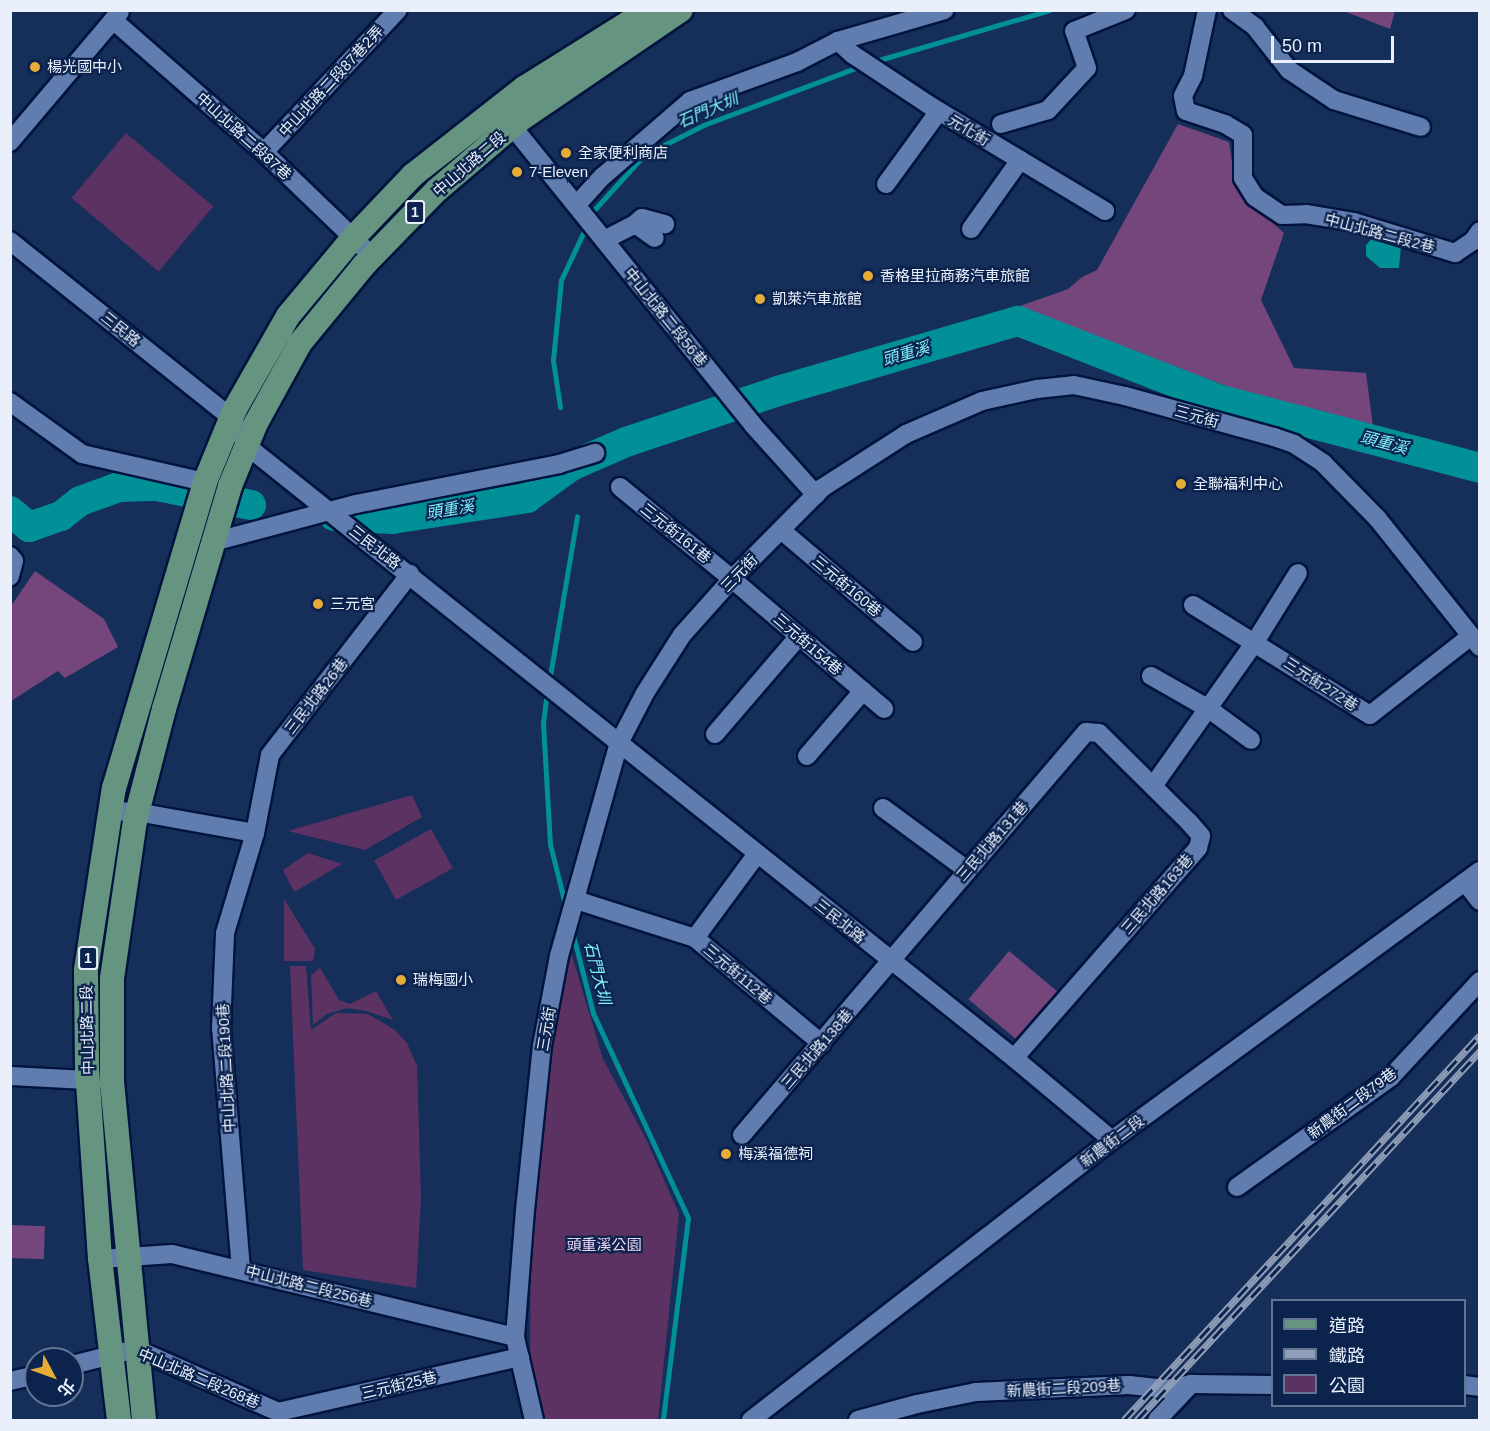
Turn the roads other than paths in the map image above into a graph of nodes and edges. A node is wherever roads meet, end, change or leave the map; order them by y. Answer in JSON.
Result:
{"nodes":[{"id":1,"x":398,"y":10,"type":"edge"},
{"id":2,"x":649,"y":10,"type":"edge"},
{"id":3,"x":681,"y":10,"type":"edge"},
{"id":4,"x":945,"y":10,"type":"edge"},
{"id":5,"x":1126,"y":10,"type":"edge"},
{"id":6,"x":1207,"y":10,"type":"edge"},
{"id":7,"x":1232,"y":10,"type":"edge"},
{"id":8,"x":117,"y":15,"type":"edge"},
{"id":9,"x":838,"y":41,"type":"junction"},
{"id":10,"x":939,"y":111,"type":"junction"},
{"id":11,"x":1001,"y":124,"type":"dead end"},
{"id":12,"x":512,"y":126,"type":"junction"},
{"id":13,"x":1421,"y":127,"type":"dead end"},
{"id":14,"x":10,"y":142,"type":"edge"},
{"id":15,"x":264,"y":152,"type":"junction"},
{"id":16,"x":1020,"y":160,"type":"junction"},
{"id":17,"x":886,"y":184,"type":"dead end"},
{"id":18,"x":581,"y":205,"type":"junction"},
{"id":19,"x":1105,"y":211,"type":"dead end"},
{"id":20,"x":971,"y":229,"type":"dead end"},
{"id":21,"x":660,"y":231,"type":"dead end"},
{"id":22,"x":1479,"y":231,"type":"edge"},
{"id":23,"x":353,"y":238,"type":"junction"},
{"id":24,"x":602,"y":238,"type":"junction"},
{"id":25,"x":10,"y":241,"type":"edge"},
{"id":26,"x":372,"y":256,"type":"junction"},
{"id":27,"x":10,"y":402,"type":"edge"},
{"id":28,"x":232,"y":418,"type":"junction"},
{"id":29,"x":247,"y":446,"type":"junction"},
{"id":30,"x":595,"y":453,"type":"dead end"},
{"id":31,"x":205,"y":482,"type":"junction"},
{"id":32,"x":620,"y":487,"type":"dead end"},
{"id":33,"x":816,"y":495,"type":"junction"},
{"id":34,"x":330,"y":511,"type":"junction"},
{"id":35,"x":781,"y":530,"type":"junction"},
{"id":36,"x":216,"y":531,"type":"junction"},
{"id":37,"x":10,"y":556,"type":"edge"},
{"id":38,"x":1298,"y":573,"type":"dead end"},
{"id":39,"x":410,"y":574,"type":"junction"},
{"id":40,"x":10,"y":576,"type":"edge"},
{"id":41,"x":732,"y":579,"type":"junction"},
{"id":42,"x":1193,"y":605,"type":"dead end"},
{"id":43,"x":799,"y":636,"type":"junction"},
{"id":44,"x":913,"y":642,"type":"dead end"},
{"id":45,"x":1255,"y":642,"type":"junction"},
{"id":46,"x":1475,"y":642,"type":"edge"},
{"id":47,"x":1151,"y":676,"type":"dead end"},
{"id":48,"x":863,"y":691,"type":"junction"},
{"id":49,"x":884,"y":709,"type":"dead end"},
{"id":50,"x":1209,"y":709,"type":"junction"},
{"id":51,"x":1099,"y":733,"type":"joint"},
{"id":52,"x":715,"y":734,"type":"dead end"},
{"id":53,"x":1251,"y":740,"type":"dead end"},
{"id":54,"x":619,"y":743,"type":"junction"},
{"id":55,"x":807,"y":756,"type":"dead end"},
{"id":56,"x":1153,"y":786,"type":"junction"},
{"id":57,"x":883,"y":808,"type":"dead end"},
{"id":58,"x":111,"y":811,"type":"junction"},
{"id":59,"x":137,"y":812,"type":"junction"},
{"id":60,"x":255,"y":833,"type":"junction"},
{"id":61,"x":757,"y":854,"type":"junction"},
{"id":62,"x":967,"y":870,"type":"junction"},
{"id":63,"x":1472,"y":877,"type":"edge"},
{"id":64,"x":1479,"y":901,"type":"edge"},
{"id":65,"x":574,"y":905,"type":"junction"},
{"id":66,"x":695,"y":938,"type":"junction"},
{"id":67,"x":890,"y":961,"type":"junction"},
{"id":68,"x":1479,"y":981,"type":"edge"},
{"id":69,"x":822,"y":1044,"type":"junction"},
{"id":70,"x":1014,"y":1058,"type":"junction"},
{"id":71,"x":10,"y":1076,"type":"edge"},
{"id":72,"x":88,"y":1080,"type":"junction"},
{"id":73,"x":742,"y":1135,"type":"dead end"},
{"id":74,"x":1112,"y":1140,"type":"junction"},
{"id":75,"x":1237,"y":1187,"type":"dead end"},
{"id":76,"x":127,"y":1258,"type":"junction"},
{"id":77,"x":100,"y":1259,"type":"junction"},
{"id":78,"x":241,"y":1270,"type":"junction"},
{"id":79,"x":515,"y":1337,"type":"junction"},
{"id":80,"x":136,"y":1349,"type":"junction"},
{"id":81,"x":111,"y":1354,"type":"junction"},
{"id":82,"x":520,"y":1357,"type":"junction"},
{"id":83,"x":84,"y":1362,"type":"edge"},
{"id":84,"x":1191,"y":1384,"type":"junction"},
{"id":85,"x":1271,"y":1384,"type":"edge"},
{"id":86,"x":279,"y":1416,"type":"edge"},
{"id":87,"x":119,"y":1420,"type":"edge"},
{"id":88,"x":144,"y":1420,"type":"edge"},
{"id":89,"x":534,"y":1420,"type":"edge"},
{"id":90,"x":751,"y":1420,"type":"edge"},
{"id":91,"x":858,"y":1420,"type":"edge"},
{"id":92,"x":1157,"y":1420,"type":"edge"}],
"edges":[{"from":1,"to":15,"type":"street","name":"中山北路二段87巷2弄"},
{"from":2,"to":23,"type":"main road","name":"中山北路二段","number":"1"},
{"from":3,"to":12,"type":"main road","name":"中山北路二段","number":"1"},
{"from":4,"to":9,"type":"street"},
{"from":5,"to":11,"type":"street"},
{"from":6,"to":22,"type":"street","name":"中山北路二段2巷"},
{"from":7,"to":13,"type":"street"},
{"from":8,"to":14,"type":"street"},
{"from":8,"to":15,"type":"street","name":"中山北路二段87巷"},
{"from":9,"to":10,"type":"street","name":"元化街"},
{"from":9,"to":18,"type":"street"},
{"from":10,"to":16,"type":"street","name":"元化街"},
{"from":10,"to":17,"type":"street"},
{"from":12,"to":18,"type":"street"},
{"from":12,"to":26,"type":"main road","name":"中山北路二段","number":"1"},
{"from":15,"to":23,"type":"street","name":"中山北路二段87巷"},
{"from":16,"to":19,"type":"street","name":"元化街"},
{"from":16,"to":20,"type":"street"},
{"from":18,"to":24,"type":"street","name":"中山北路二段56巷"},
{"from":21,"to":24,"type":"street"},
{"from":23,"to":26,"type":"street","name":"中山北路二段87巷"},
{"from":23,"to":28,"type":"main road","name":"中山北路二段","number":"1"},
{"from":24,"to":33,"type":"street","name":"中山北路二段56巷"},
{"from":25,"to":28,"type":"street","name":"三民路"},
{"from":26,"to":29,"type":"main road","name":"中山北路二段","number":"1"},
{"from":27,"to":31,"type":"street"},
{"from":28,"to":29,"type":"street","name":"三民北路"},
{"from":28,"to":31,"type":"main road","name":"中山北路二段","number":"1"},
{"from":29,"to":34,"type":"street","name":"三民北路"},
{"from":29,"to":36,"type":"main road","name":"中山北路二段","number":"1"},
{"from":30,"to":34,"type":"street"},
{"from":31,"to":58,"type":"main road","name":"中山北路二段","number":"1"},
{"from":32,"to":41,"type":"street","name":"三元街161巷"},
{"from":33,"to":35,"type":"street","name":"三元街"},
{"from":33,"to":46,"type":"street","name":"三元街"},
{"from":34,"to":36,"type":"street"},
{"from":34,"to":39,"type":"street","name":"三民北路"},
{"from":35,"to":41,"type":"street","name":"三元街"},
{"from":35,"to":44,"type":"street","name":"三元街160巷"},
{"from":36,"to":59,"type":"main road","name":"中山北路二段","number":"1"},
{"from":37,"to":40,"type":"street"},
{"from":38,"to":45,"type":"street"},
{"from":39,"to":54,"type":"street","name":"三民北路"},
{"from":39,"to":60,"type":"street","name":"三民北路26巷"},
{"from":41,"to":43,"type":"street","name":"三元街154巷"},
{"from":41,"to":54,"type":"street","name":"三元街"},
{"from":42,"to":45,"type":"street","name":"三元街272巷"},
{"from":43,"to":48,"type":"street","name":"三元街154巷"},
{"from":43,"to":52,"type":"street"},
{"from":45,"to":46,"type":"street","name":"三元街272巷"},
{"from":45,"to":50,"type":"street"},
{"from":47,"to":50,"type":"street"},
{"from":48,"to":49,"type":"street","name":"三元街154巷"},
{"from":48,"to":55,"type":"street"},
{"from":50,"to":53,"type":"street"},
{"from":50,"to":56,"type":"street"},
{"from":51,"to":56,"type":"street","name":"三民北路163巷"},
{"from":51,"to":62,"type":"street","name":"三民北路131巷"},
{"from":54,"to":61,"type":"street","name":"三民北路"},
{"from":54,"to":65,"type":"street","name":"三元街"},
{"from":56,"to":70,"type":"street","name":"三民北路163巷"},
{"from":57,"to":62,"type":"street"},
{"from":58,"to":59,"type":"street"},
{"from":58,"to":72,"type":"main road","name":"中山北路二段","number":"1"},
{"from":59,"to":60,"type":"street"},
{"from":59,"to":76,"type":"main road","name":"中山北路二段","number":"1"},
{"from":60,"to":78,"type":"street","name":"中山北路二段190巷"},
{"from":61,"to":66,"type":"street"},
{"from":61,"to":67,"type":"street","name":"三民北路"},
{"from":62,"to":67,"type":"street","name":"三民北路131巷"},
{"from":63,"to":64,"type":"street"},
{"from":63,"to":74,"type":"street","name":"新農街二段"},
{"from":65,"to":66,"type":"street","name":"三元街112巷"},
{"from":65,"to":79,"type":"street","name":"三元街"},
{"from":66,"to":69,"type":"street","name":"三元街112巷"},
{"from":67,"to":69,"type":"street","name":"三民北路138巷"},
{"from":67,"to":70,"type":"street","name":"三民北路"},
{"from":68,"to":75,"type":"street","name":"新農街二段79巷"},
{"from":69,"to":73,"type":"street","name":"三民北路138巷"},
{"from":70,"to":74,"type":"street","name":"三民北路"},
{"from":71,"to":72,"type":"street"},
{"from":72,"to":77,"type":"main road","name":"中山北路二段","number":"1"},
{"from":74,"to":90,"type":"street","name":"新農街二段"},
{"from":76,"to":77,"type":"street","name":"中山北路二段256巷"},
{"from":76,"to":78,"type":"street","name":"中山北路二段256巷"},
{"from":76,"to":80,"type":"main road","name":"中山北路二段","number":"1"},
{"from":77,"to":81,"type":"main road","name":"中山北路二段","number":"1"},
{"from":78,"to":79,"type":"street","name":"中山北路二段256巷"},
{"from":79,"to":82,"type":"street","name":"三元街"},
{"from":80,"to":81,"type":"street","name":"中山北路二段268巷"},
{"from":80,"to":86,"type":"street","name":"中山北路二段268巷"},
{"from":80,"to":88,"type":"main road","name":"中山北路二段","number":"1"},
{"from":81,"to":83,"type":"street","name":"中山北路二段268巷"},
{"from":81,"to":87,"type":"main road","name":"中山北路二段","number":"1"},
{"from":82,"to":86,"type":"street","name":"三元街25巷"},
{"from":82,"to":89,"type":"street","name":"三元街"},
{"from":84,"to":85,"type":"street","name":"新農街二段209巷"},
{"from":84,"to":91,"type":"street","name":"新農街二段209巷"},
{"from":84,"to":92,"type":"street"}]}
